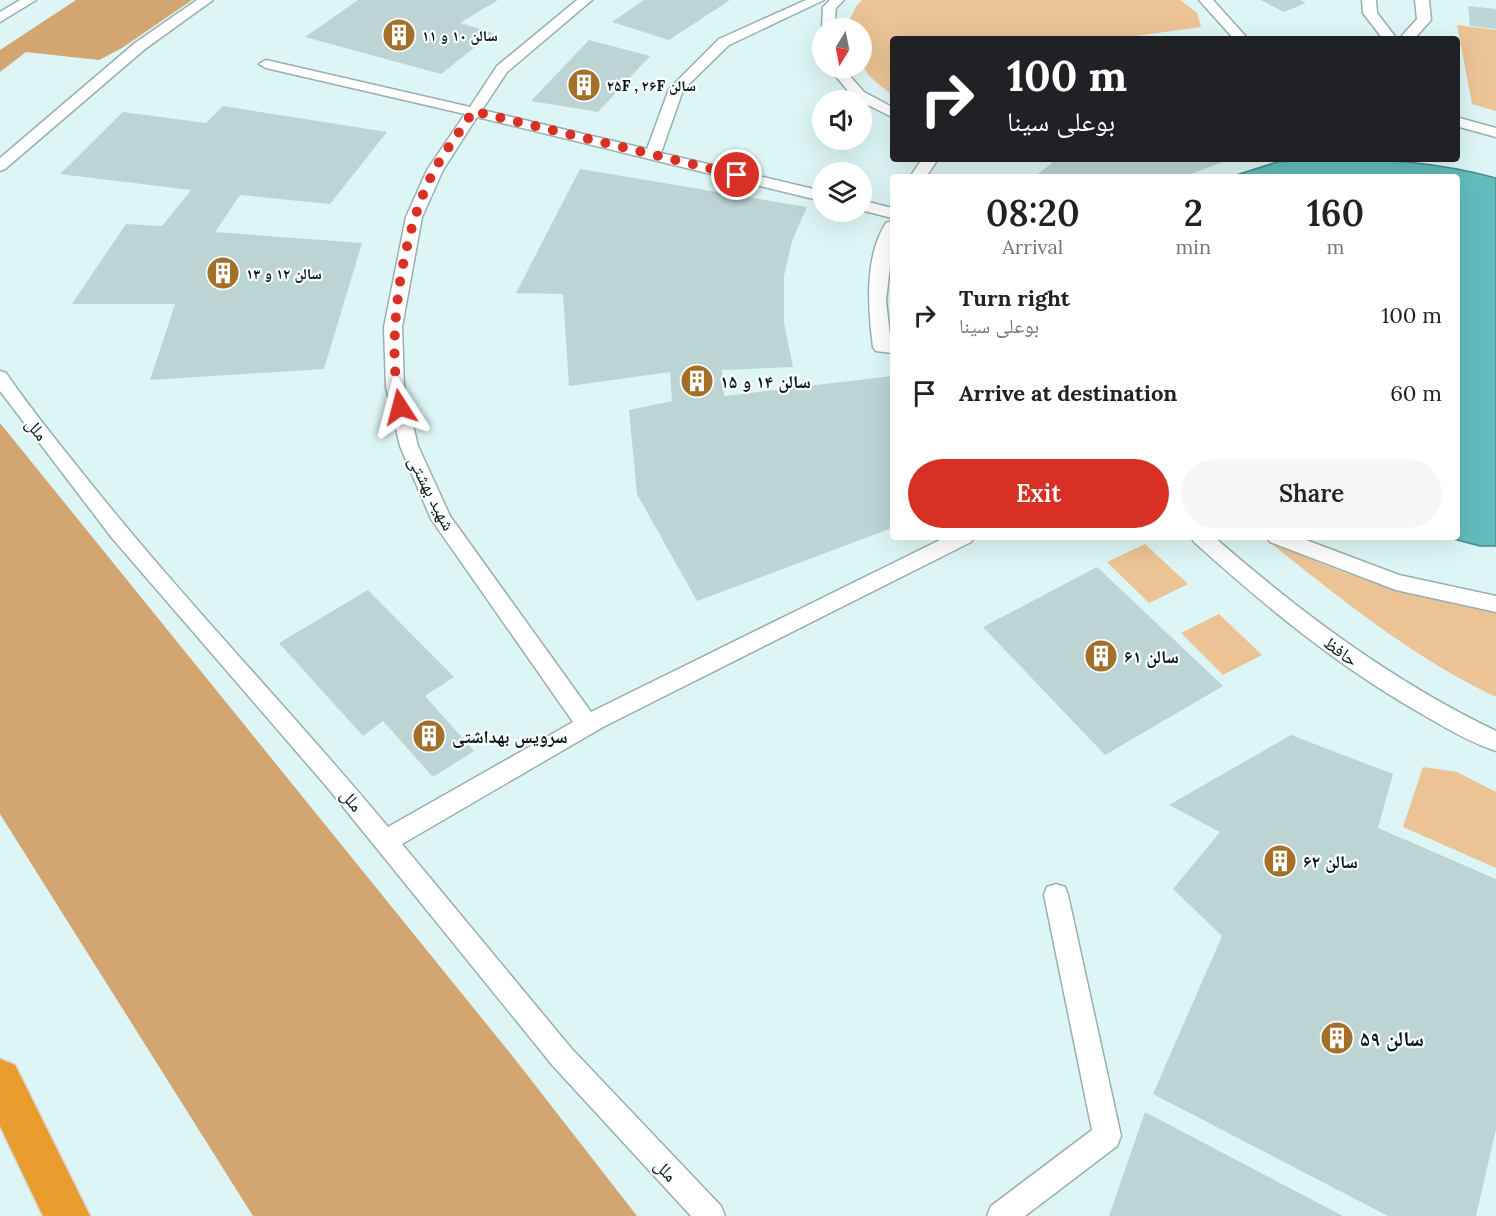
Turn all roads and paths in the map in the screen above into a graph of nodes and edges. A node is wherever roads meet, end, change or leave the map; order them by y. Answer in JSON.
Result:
{"nodes":[{"id":1,"x":28,"y":0,"type":"edge"},
{"id":2,"x":206,"y":0,"type":"edge"},
{"id":3,"x":585,"y":0,"type":"edge"},
{"id":4,"x":817,"y":0,"type":"edge"},
{"id":5,"x":837,"y":0,"type":"edge"},
{"id":6,"x":1206,"y":0,"type":"edge"},
{"id":7,"x":1369,"y":0,"type":"edge"},
{"id":8,"x":1422,"y":0,"type":"edge"},
{"id":9,"x":15,"y":4,"type":"edge"},
{"id":10,"x":0,"y":18,"type":"edge"},
{"id":11,"x":829,"y":18,"type":"edge"},
{"id":12,"x":1238,"y":36,"type":"edge"},
{"id":13,"x":1388,"y":36,"type":"edge"},
{"id":14,"x":1409,"y":36,"type":"edge"},
{"id":15,"x":266,"y":64,"type":"dead end"},
{"id":16,"x":845,"y":78,"type":"edge"},
{"id":17,"x":473,"y":111,"type":"junction"},
{"id":18,"x":890,"y":113,"type":"edge"},
{"id":19,"x":1460,"y":122,"type":"edge"},
{"id":20,"x":1496,"y":133,"type":"edge"},
{"id":21,"x":653,"y":155,"type":"junction"},
{"id":22,"x":0,"y":166,"type":"edge"},
{"id":23,"x":812,"y":194,"type":"edge"},
{"id":24,"x":872,"y":208,"type":"edge"},
{"id":25,"x":890,"y":212,"type":"edge"},
{"id":26,"x":890,"y":231,"type":"edge"},
{"id":27,"x":890,"y":347,"type":"edge"},
{"id":28,"x":0,"y":377,"type":"edge"},
{"id":29,"x":958,"y":540,"type":"edge"},
{"id":30,"x":1204,"y":540,"type":"edge"},
{"id":31,"x":1285,"y":540,"type":"edge"},
{"id":32,"x":1496,"y":604,"type":"edge"},
{"id":33,"x":591,"y":722,"type":"junction"},
{"id":34,"x":1496,"y":742,"type":"edge"},
{"id":35,"x":385,"y":841,"type":"junction"},
{"id":36,"x":1056,"y":895,"type":"dead end"},
{"id":37,"x":0,"y":1080,"type":"edge"},
{"id":38,"x":67,"y":1216,"type":"edge"},
{"id":39,"x":711,"y":1216,"type":"edge"},
{"id":40,"x":1001,"y":1216,"type":"edge"}],
"edges":[{"from":1,"to":9,"type":"lane"},
{"from":2,"to":22,"type":"lane"},
{"from":3,"to":17,"type":"lane","name":"شهید بهشتی"},
{"from":4,"to":21,"type":"lane"},
{"from":5,"to":11,"type":"lane"},
{"from":6,"to":12,"type":"lane"},
{"from":7,"to":13,"type":"lane"},
{"from":8,"to":14,"type":"lane"},
{"from":9,"to":10,"type":"lane"},
{"from":15,"to":17,"type":"lane"},
{"from":16,"to":18,"type":"lane"},
{"from":17,"to":21,"type":"lane"},
{"from":17,"to":33,"type":"lane","name":"شهید بهشتی"},
{"from":19,"to":20,"type":"lane"},
{"from":21,"to":23,"type":"lane"},
{"from":24,"to":25,"type":"lane"},
{"from":26,"to":27,"type":"lane"},
{"from":28,"to":35,"type":"lane","name":"ملل"},
{"from":29,"to":33,"type":"lane"},
{"from":30,"to":34,"type":"lane","name":"حافظ"},
{"from":31,"to":32,"type":"lane"},
{"from":33,"to":35,"type":"lane"},
{"from":35,"to":39,"type":"lane","name":"ملل"},
{"from":36,"to":40,"type":"lane"},
{"from":37,"to":38,"type":"highway"}]}
